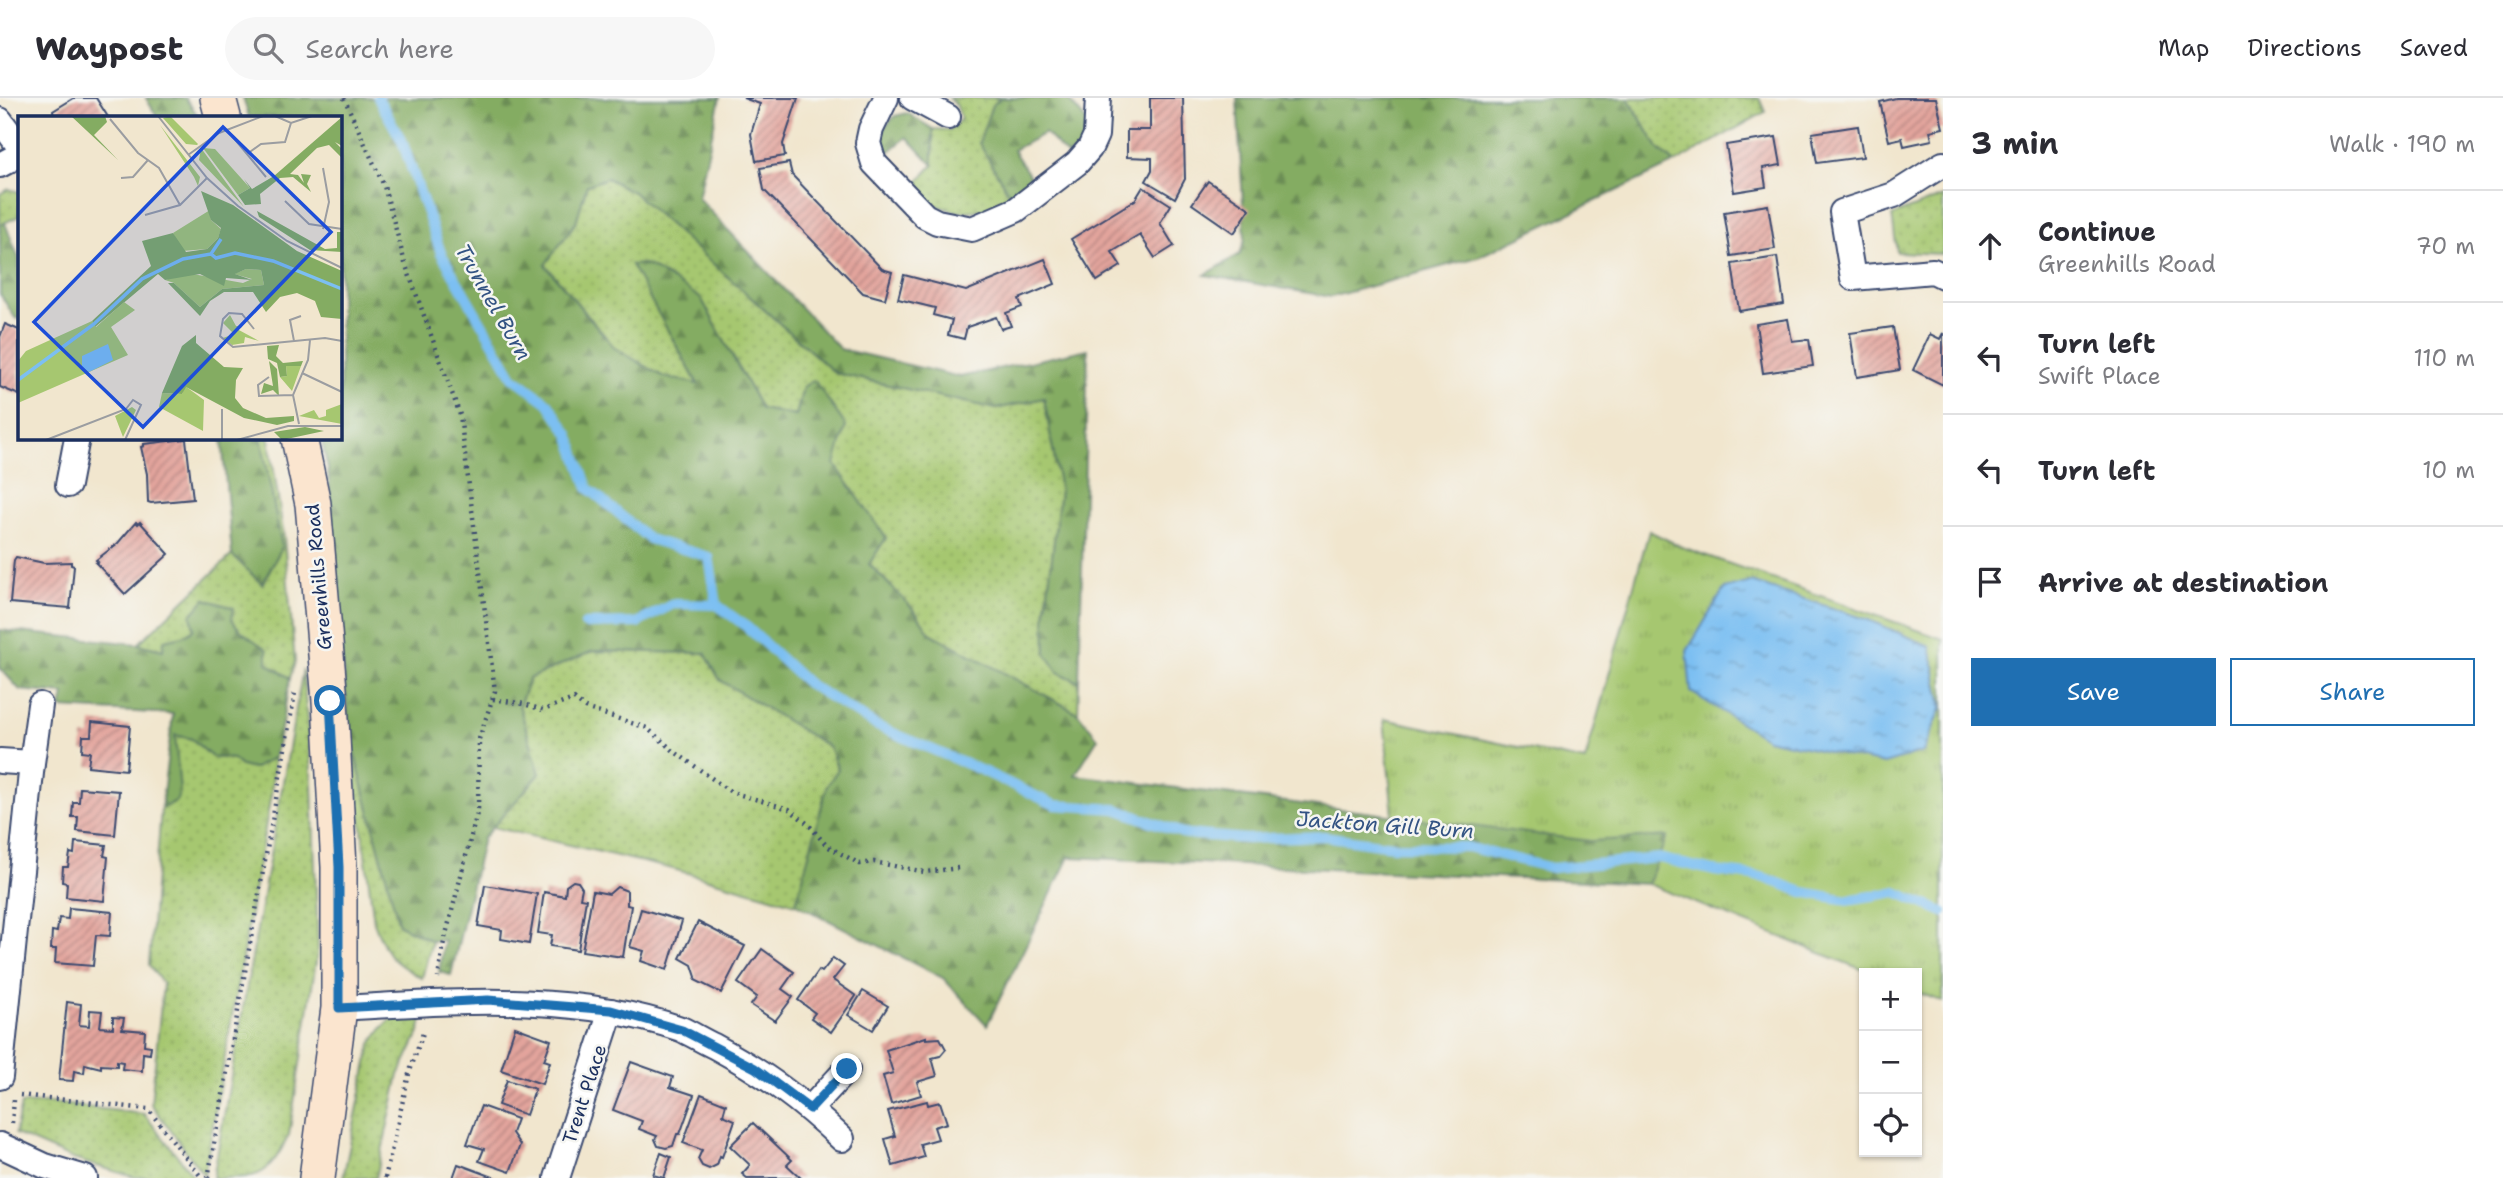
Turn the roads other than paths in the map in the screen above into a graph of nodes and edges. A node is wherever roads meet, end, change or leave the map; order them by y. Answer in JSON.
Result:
{"nodes":[{"id":1,"x":218,"y":98,"type":"edge"},
{"id":2,"x":886,"y":98,"type":"edge"},
{"id":3,"x":913,"y":98,"type":"edge"},
{"id":4,"x":1098,"y":98,"type":"edge"},
{"id":5,"x":223,"y":116,"type":"edge"},
{"id":6,"x":948,"y":117,"type":"dead end"},
{"id":7,"x":0,"y":120,"type":"edge"},
{"id":8,"x":18,"y":145,"type":"edge"},
{"id":9,"x":18,"y":156,"type":"edge"},
{"id":10,"x":1943,"y":164,"type":"edge"},
{"id":11,"x":0,"y":165,"type":"edge"},
{"id":12,"x":1943,"y":276,"type":"edge"},
{"id":13,"x":77,"y":439,"type":"edge"},
{"id":14,"x":299,"y":439,"type":"edge"},
{"id":15,"x":68,"y":485,"type":"dead end"},
{"id":16,"x":40,"y":705,"type":"dead end"},
{"id":17,"x":0,"y":761,"type":"edge"},
{"id":18,"x":32,"y":763,"type":"junction"},
{"id":19,"x":9,"y":913,"type":"edge"},
{"id":20,"x":339,"y":1008,"type":"junction"},
{"id":21,"x":611,"y":1010,"type":"junction"},
{"id":22,"x":847,"y":1069,"type":"dead end"},
{"id":23,"x":0,"y":1077,"type":"edge"},
{"id":24,"x":810,"y":1109,"type":"junction"},
{"id":25,"x":842,"y":1139,"type":"dead end"},
{"id":26,"x":2,"y":1146,"type":"edge"},
{"id":27,"x":43,"y":1172,"type":"edge"},
{"id":28,"x":85,"y":1178,"type":"edge"},
{"id":29,"x":317,"y":1178,"type":"edge"},
{"id":30,"x":557,"y":1178,"type":"edge"}],
"edges":[{"from":1,"to":5,"type":"street"},
{"from":2,"to":4,"type":"street"},
{"from":3,"to":6,"type":"street"},
{"from":7,"to":8,"type":"street"},
{"from":9,"to":11,"type":"street"},
{"from":10,"to":12,"type":"street"},
{"from":13,"to":15,"type":"street"},
{"from":14,"to":20,"type":"street","name":"Greenhills Road"},
{"from":16,"to":18,"type":"street"},
{"from":17,"to":18,"type":"street"},
{"from":18,"to":19,"type":"street"},
{"from":19,"to":23,"type":"street"},
{"from":20,"to":21,"type":"street"},
{"from":20,"to":29,"type":"street","name":"Greenhills Road"},
{"from":21,"to":24,"type":"street"},
{"from":21,"to":30,"type":"street","name":"Trent Place"},
{"from":22,"to":24,"type":"street"},
{"from":24,"to":25,"type":"street"},
{"from":26,"to":27,"type":"street"},
{"from":27,"to":28,"type":"street"}]}
